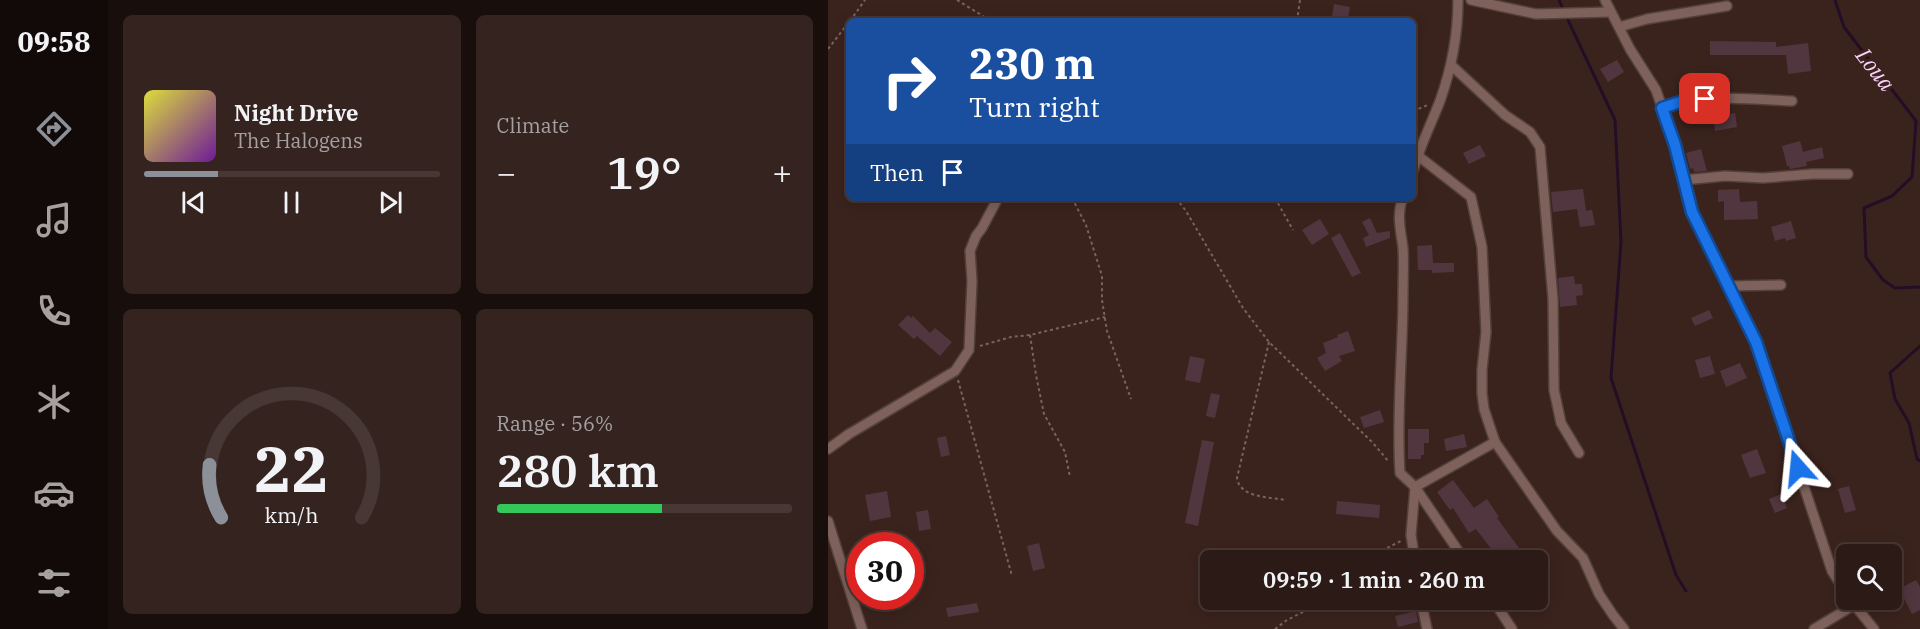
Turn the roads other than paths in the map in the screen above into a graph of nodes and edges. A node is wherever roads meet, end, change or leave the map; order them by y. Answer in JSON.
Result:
{"nodes":[{"id":1,"x":1458,"y":0,"type":"edge"},
{"id":2,"x":1471,"y":0,"type":"edge"},
{"id":3,"x":1605,"y":0,"type":"edge"},
{"id":4,"x":1727,"y":6,"type":"dead end"},
{"id":5,"x":1610,"y":12,"type":"junction"},
{"id":6,"x":1619,"y":27,"type":"junction"},
{"id":7,"x":1451,"y":65,"type":"junction"},
{"id":8,"x":1792,"y":101,"type":"dead end"},
{"id":9,"x":1662,"y":108,"type":"junction"},
{"id":10,"x":1417,"y":155,"type":"junction"},
{"id":11,"x":1416,"y":159,"type":"edge"},
{"id":12,"x":1848,"y":174,"type":"dead end"},
{"id":13,"x":1684,"y":180,"type":"junction"},
{"id":14,"x":996,"y":201,"type":"edge"},
{"id":15,"x":1402,"y":201,"type":"edge"},
{"id":16,"x":1781,"y":285,"type":"dead end"},
{"id":17,"x":1730,"y":286,"type":"junction"},
{"id":18,"x":1495,"y":442,"type":"junction"},
{"id":19,"x":828,"y":449,"type":"edge"},
{"id":20,"x":1579,"y":453,"type":"dead end"},
{"id":21,"x":1415,"y":487,"type":"junction"},
{"id":22,"x":828,"y":521,"type":"edge"},
{"id":23,"x":1413,"y":550,"type":"edge"},
{"id":24,"x":1458,"y":550,"type":"edge"},
{"id":25,"x":1836,"y":577,"type":"edge"},
{"id":26,"x":1423,"y":610,"type":"edge"},
{"id":27,"x":1500,"y":610,"type":"edge"},
{"id":28,"x":1841,"y":610,"type":"edge"},
{"id":29,"x":1859,"y":610,"type":"edge"},
{"id":30,"x":862,"y":629,"type":"edge"},
{"id":31,"x":1427,"y":629,"type":"edge"},
{"id":32,"x":1512,"y":629,"type":"edge"},
{"id":33,"x":1624,"y":629,"type":"edge"},
{"id":34,"x":1814,"y":629,"type":"edge"},
{"id":35,"x":1874,"y":629,"type":"edge"}],
"edges":[{"from":1,"to":7,"type":"street"},
{"from":2,"to":5,"type":"street"},
{"from":3,"to":5,"type":"street"},
{"from":4,"to":6,"type":"street"},
{"from":5,"to":6,"type":"street"},
{"from":6,"to":9,"type":"street"},
{"from":7,"to":10,"type":"street"},
{"from":7,"to":20,"type":"street"},
{"from":8,"to":9,"type":"street"},
{"from":9,"to":13,"type":"street"},
{"from":10,"to":11,"type":"street"},
{"from":10,"to":18,"type":"street"},
{"from":12,"to":13,"type":"street"},
{"from":13,"to":17,"type":"street"},
{"from":14,"to":19,"type":"street"},
{"from":15,"to":21,"type":"street"},
{"from":16,"to":17,"type":"street"},
{"from":17,"to":25,"type":"street"},
{"from":18,"to":21,"type":"street"},
{"from":18,"to":33,"type":"street"},
{"from":21,"to":23,"type":"street"},
{"from":21,"to":24,"type":"street"},
{"from":22,"to":30,"type":"street"},
{"from":26,"to":31,"type":"street"},
{"from":27,"to":32,"type":"street"},
{"from":28,"to":34,"type":"street"},
{"from":29,"to":35,"type":"street"}]}
